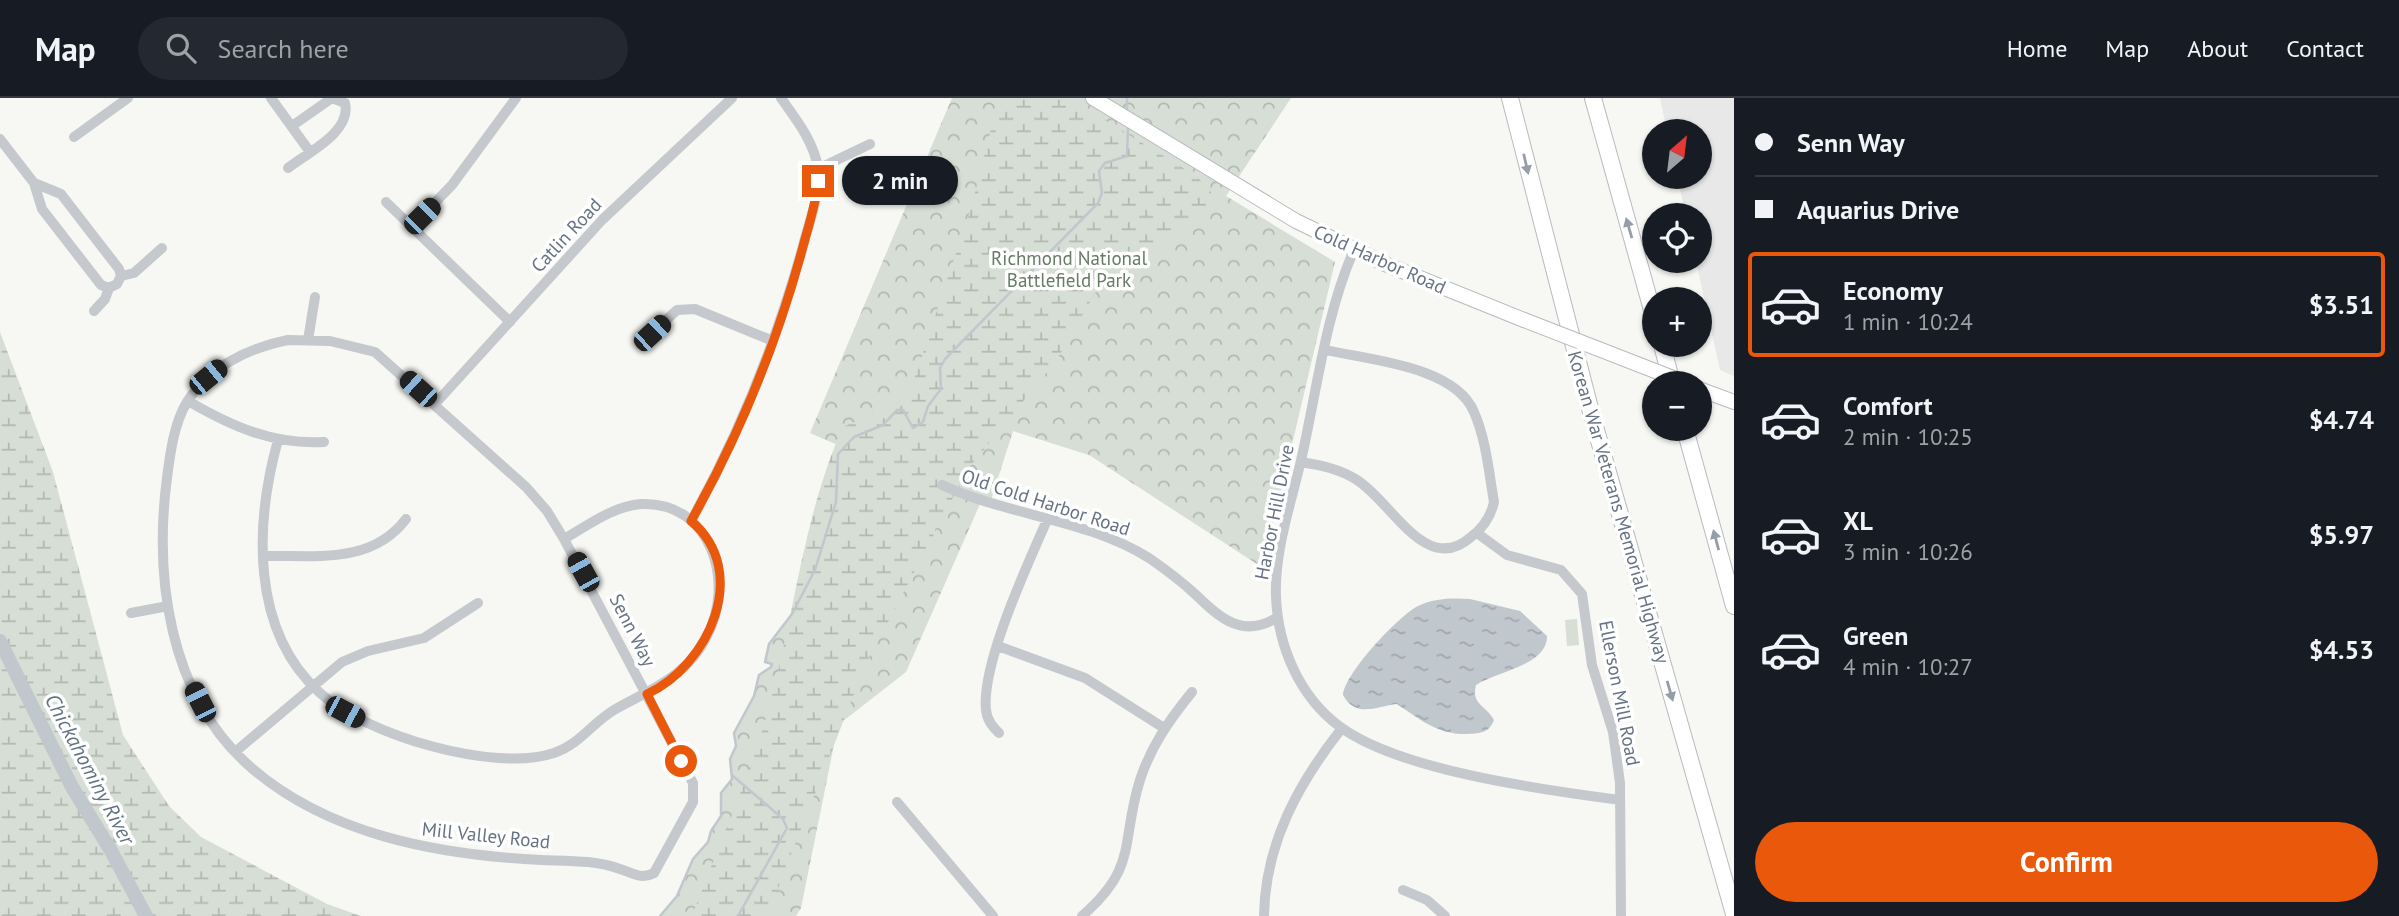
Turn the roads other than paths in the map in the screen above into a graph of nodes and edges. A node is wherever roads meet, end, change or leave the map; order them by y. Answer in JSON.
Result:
{"nodes":[{"id":1,"x":128,"y":98,"type":"edge"},
{"id":2,"x":271,"y":98,"type":"edge"},
{"id":3,"x":516,"y":98,"type":"edge"},
{"id":4,"x":732,"y":98,"type":"edge"},
{"id":5,"x":781,"y":98,"type":"edge"},
{"id":6,"x":1510,"y":98,"type":"edge"},
{"id":7,"x":1593,"y":98,"type":"edge"},
{"id":8,"x":1096,"y":100,"type":"edge"},
{"id":9,"x":292,"y":126,"type":"junction"},
{"id":10,"x":74,"y":138,"type":"dead end"},
{"id":11,"x":0,"y":139,"type":"edge"},
{"id":12,"x":870,"y":144,"type":"dead end"},
{"id":13,"x":310,"y":152,"type":"junction"},
{"id":14,"x":288,"y":168,"type":"dead end"},
{"id":15,"x":818,"y":169,"type":"junction"},
{"id":16,"x":34,"y":183,"type":"junction"},
{"id":17,"x":386,"y":202,"type":"dead end"},
{"id":18,"x":412,"y":226,"type":"junction"},
{"id":19,"x":162,"y":248,"type":"dead end"},
{"id":20,"x":1354,"y":250,"type":"junction"},
{"id":21,"x":121,"y":276,"type":"junction"},
{"id":22,"x":1646,"y":287,"type":"edge"},
{"id":23,"x":109,"y":288,"type":"junction"},
{"id":24,"x":315,"y":297,"type":"dead end"},
{"id":25,"x":94,"y":311,"type":"dead end"},
{"id":26,"x":510,"y":322,"type":"junction"},
{"id":27,"x":652,"y":333,"type":"dead end"},
{"id":28,"x":308,"y":340,"type":"junction"},
{"id":29,"x":773,"y":341,"type":"junction"},
{"id":30,"x":1326,"y":350,"type":"junction"},
{"id":31,"x":1655,"y":371,"type":"edge"},
{"id":32,"x":188,"y":401,"type":"junction"},
{"id":33,"x":435,"y":404,"type":"junction"},
{"id":34,"x":278,"y":440,"type":"junction"},
{"id":35,"x":1688,"y":441,"type":"edge"},
{"id":36,"x":324,"y":442,"type":"dead end"},
{"id":37,"x":1301,"y":462,"type":"junction"},
{"id":38,"x":942,"y":485,"type":"dead end"},
{"id":39,"x":406,"y":519,"type":"dead end"},
{"id":40,"x":1047,"y":520,"type":"junction"},
{"id":41,"x":691,"y":521,"type":"junction"},
{"id":42,"x":1477,"y":533,"type":"junction"},
{"id":43,"x":564,"y":539,"type":"junction"},
{"id":44,"x":263,"y":556,"type":"junction"},
{"id":45,"x":478,"y":603,"type":"dead end"},
{"id":46,"x":168,"y":606,"type":"junction"},
{"id":47,"x":1734,"y":606,"type":"edge"},
{"id":48,"x":131,"y":613,"type":"dead end"},
{"id":49,"x":1278,"y":617,"type":"junction"},
{"id":50,"x":998,"y":646,"type":"junction"},
{"id":51,"x":313,"y":687,"type":"junction"},
{"id":52,"x":1192,"y":691,"type":"dead end"},
{"id":53,"x":647,"y":694,"type":"junction"},
{"id":54,"x":1164,"y":727,"type":"junction"},
{"id":55,"x":1342,"y":728,"type":"junction"},
{"id":56,"x":999,"y":733,"type":"dead end"},
{"id":57,"x":235,"y":752,"type":"junction"},
{"id":58,"x":1620,"y":800,"type":"junction"},
{"id":59,"x":897,"y":803,"type":"dead end"},
{"id":60,"x":678,"y":832,"type":"joint"},
{"id":61,"x":1403,"y":890,"type":"dead end"},
{"id":62,"x":1734,"y":914,"type":"edge"},
{"id":63,"x":993,"y":916,"type":"edge"},
{"id":64,"x":1082,"y":916,"type":"edge"},
{"id":65,"x":1264,"y":916,"type":"edge"},
{"id":66,"x":1445,"y":916,"type":"edge"},
{"id":67,"x":1621,"y":916,"type":"edge"}],
"edges":[{"from":1,"to":10,"type":"street"},
{"from":2,"to":9,"type":"street"},
{"from":3,"to":18,"type":"street"},
{"from":4,"to":26,"type":"street","name":"Catlin Road"},
{"from":5,"to":15,"type":"street"},
{"from":6,"to":62,"type":"highway","name":"Korean War Veterans Memorial Highway","one_way":true},
{"from":22,"to":7,"type":"highway","one_way":true},
{"from":8,"to":20,"type":"main road","name":"Cold Harbor Road"},
{"from":9,"to":13,"type":"street"},
{"from":9,"to":13,"type":"street"},
{"from":11,"to":16,"type":"street"},
{"from":12,"to":15,"type":"street"},
{"from":13,"to":14,"type":"street"},
{"from":15,"to":29,"type":"street"},
{"from":16,"to":21,"type":"street"},
{"from":16,"to":23,"type":"street"},
{"from":17,"to":18,"type":"street"},
{"from":18,"to":26,"type":"street"},
{"from":19,"to":21,"type":"street"},
{"from":20,"to":30,"type":"street","name":"Harbor Hill Drive"},
{"from":20,"to":31,"type":"main road","name":"Cold Harbor Road","bridge":true},
{"from":21,"to":23,"type":"street"},
{"from":23,"to":25,"type":"street"},
{"from":24,"to":28,"type":"street"},
{"from":26,"to":33,"type":"street","name":"Catlin Road"},
{"from":27,"to":29,"type":"street"},
{"from":28,"to":32,"type":"street","name":"Mill Valley Road"},
{"from":28,"to":33,"type":"street","name":"Mill Valley Road"},
{"from":29,"to":41,"type":"street"},
{"from":30,"to":37,"type":"street","name":"Harbor Hill Drive"},
{"from":30,"to":42,"type":"street"},
{"from":32,"to":34,"type":"street"},
{"from":32,"to":46,"type":"street","name":"Mill Valley Road"},
{"from":33,"to":43,"type":"street","name":"Senn Way"},
{"from":34,"to":36,"type":"street"},
{"from":34,"to":44,"type":"street"},
{"from":47,"to":35,"type":"highway","one_way":true},
{"from":37,"to":42,"type":"street"},
{"from":37,"to":49,"type":"street","name":"Harbor Hill Drive"},
{"from":38,"to":40,"type":"street","name":"Old Cold Harbor Road"},
{"from":39,"to":44,"type":"street"},
{"from":40,"to":49,"type":"street","name":"Old Cold Harbor Road"},
{"from":40,"to":50,"type":"street"},
{"from":41,"to":43,"type":"street"},
{"from":41,"to":53,"type":"street"},
{"from":42,"to":58,"type":"street","name":"Ellerson Mill Road"},
{"from":43,"to":53,"type":"street","name":"Senn Way"},
{"from":44,"to":51,"type":"street"},
{"from":45,"to":51,"type":"street"},
{"from":46,"to":48,"type":"street"},
{"from":46,"to":57,"type":"street","name":"Mill Valley Road"},
{"from":49,"to":55,"type":"street","name":"Harbor Hill Drive"},
{"from":50,"to":54,"type":"street"},
{"from":50,"to":56,"type":"street"},
{"from":51,"to":53,"type":"street"},
{"from":51,"to":57,"type":"street"},
{"from":52,"to":54,"type":"street"},
{"from":53,"to":60,"type":"street","name":"Senn Way"},
{"from":54,"to":64,"type":"street"},
{"from":55,"to":58,"type":"street","name":"Harbor Hill Drive"},
{"from":55,"to":65,"type":"street"},
{"from":57,"to":60,"type":"street","name":"Mill Valley Road"},
{"from":58,"to":67,"type":"street","name":"Ellerson Mill Road"},
{"from":59,"to":63,"type":"street"},
{"from":61,"to":66,"type":"street"}]}
